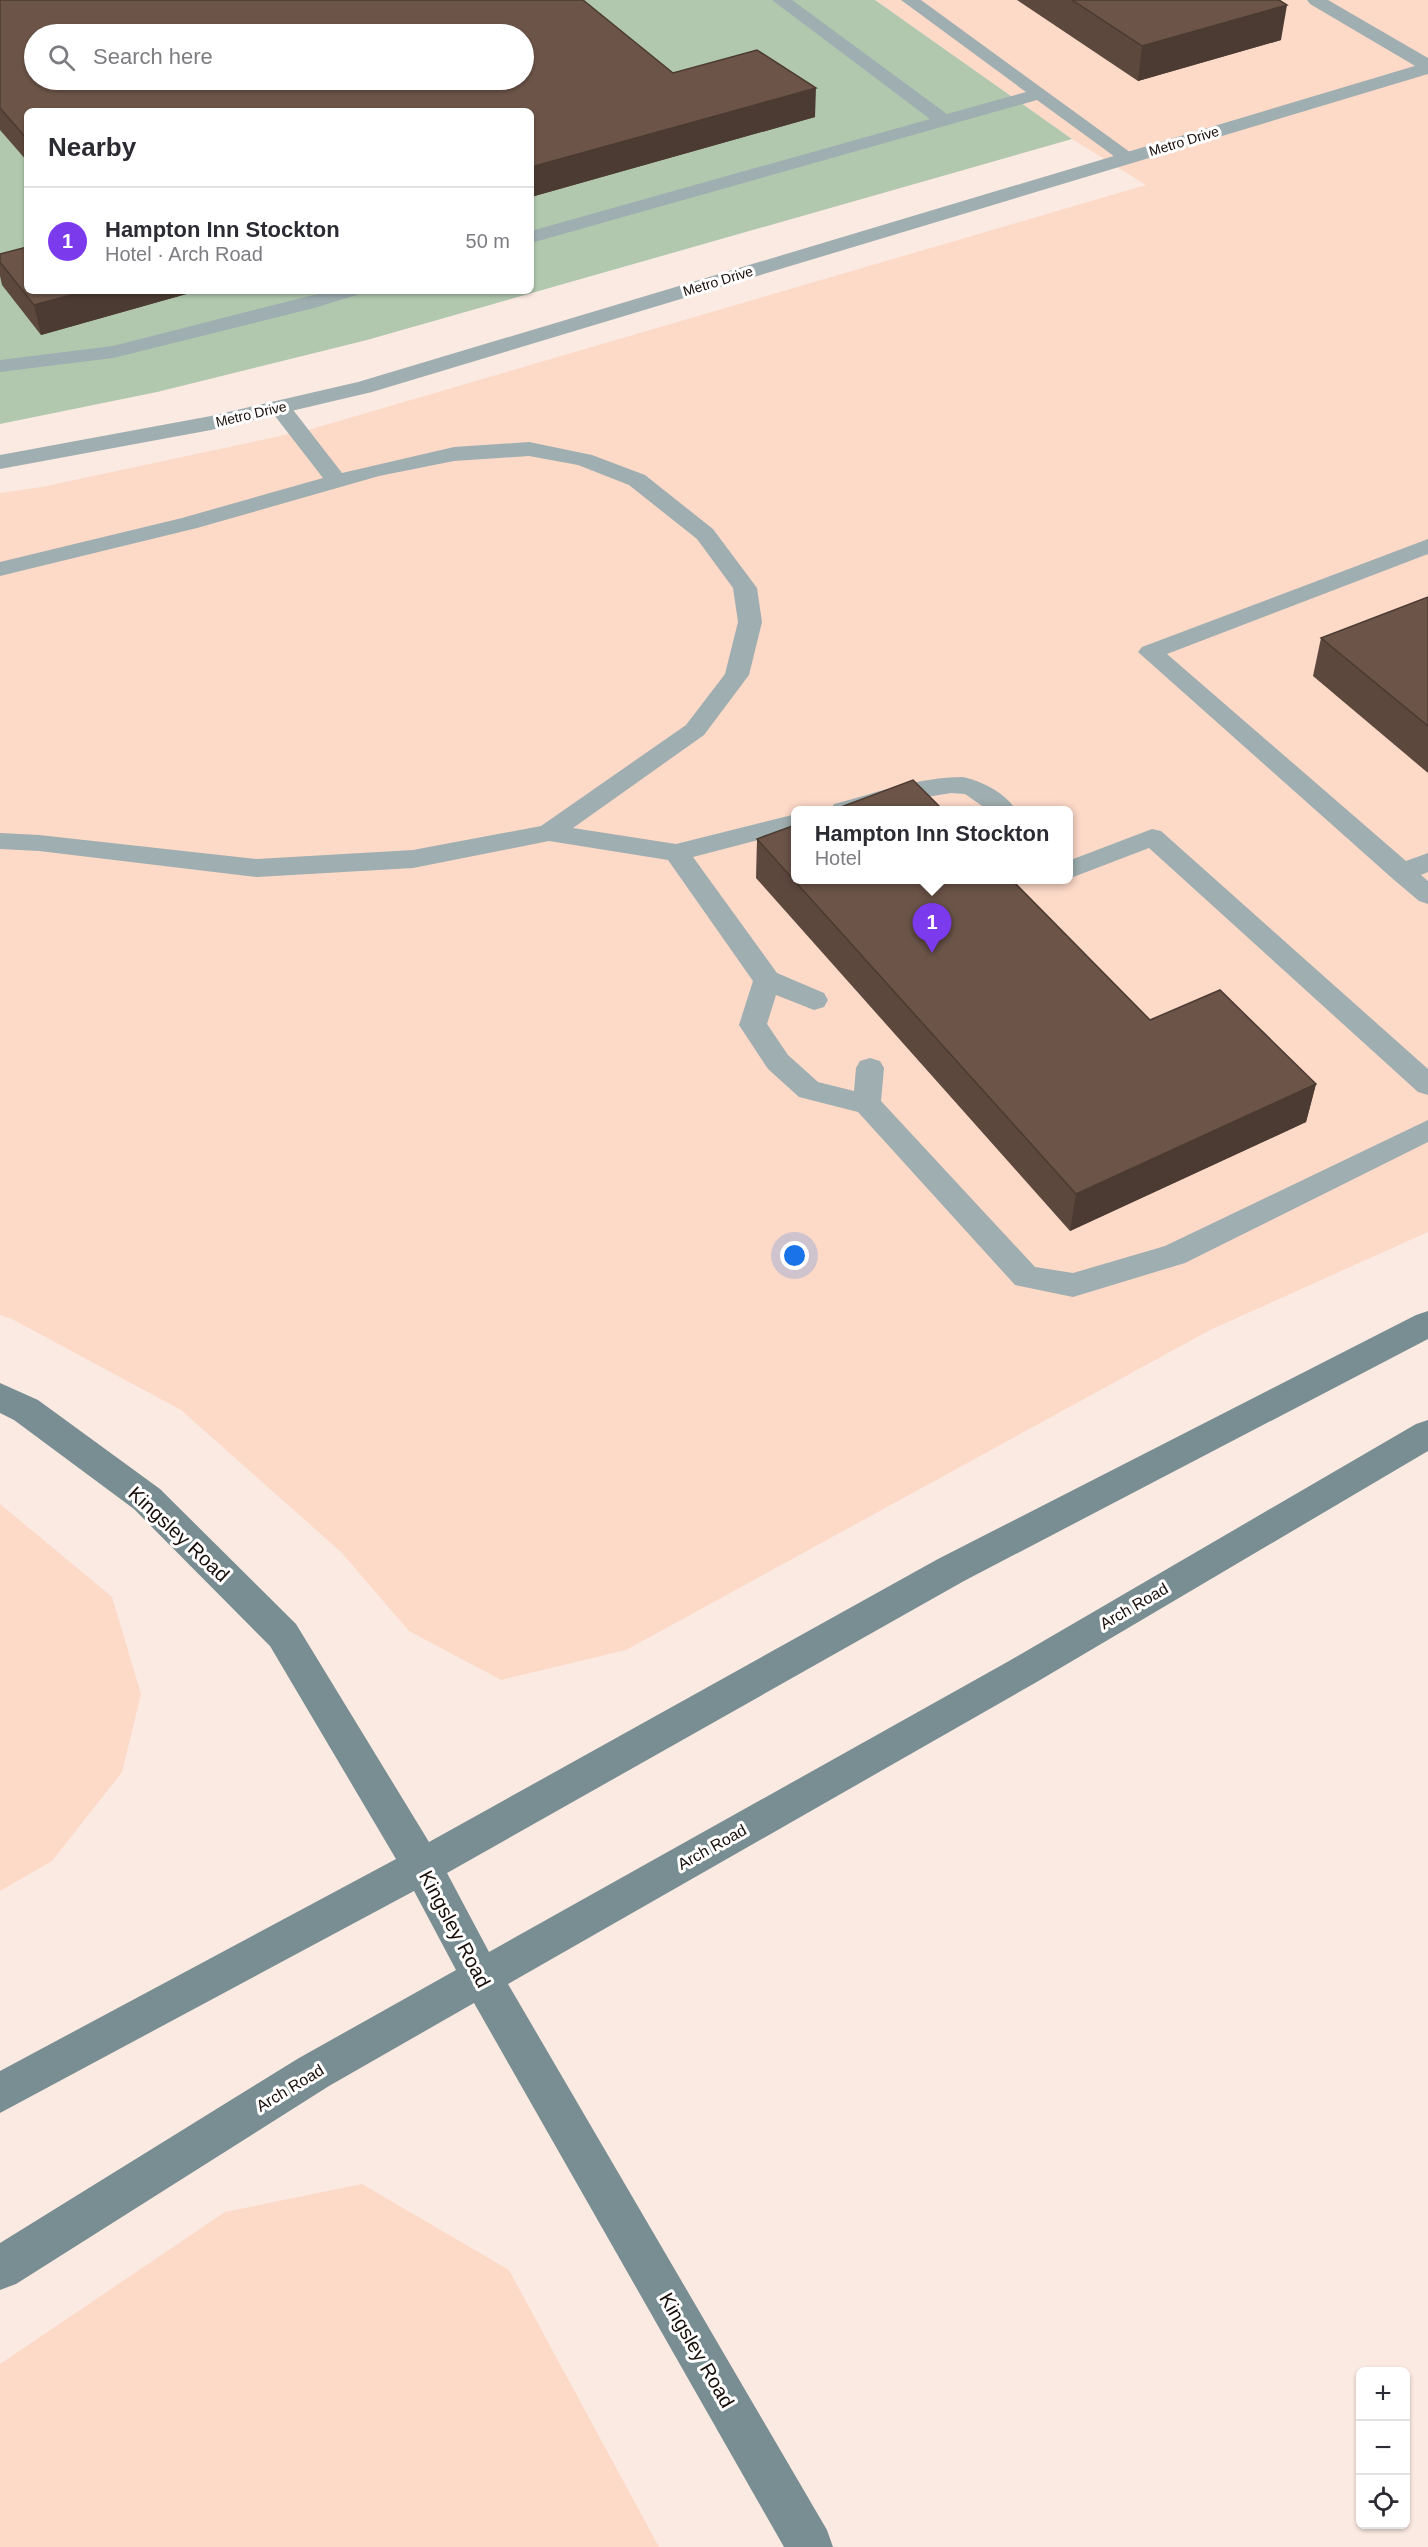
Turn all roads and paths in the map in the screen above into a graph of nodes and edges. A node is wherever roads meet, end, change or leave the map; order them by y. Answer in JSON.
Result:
{"nodes":[{"id":1,"x":781,"y":0,"type":"edge"},
{"id":2,"x":910,"y":0,"type":"edge"},
{"id":3,"x":1316,"y":0,"type":"edge"},
{"id":4,"x":1428,"y":67,"type":"edge"},
{"id":5,"x":1040,"y":94,"type":"junction"},
{"id":6,"x":944,"y":121,"type":"junction"},
{"id":7,"x":1129,"y":158,"type":"junction"},
{"id":8,"x":534,"y":236,"type":"edge"},
{"id":9,"x":340,"y":294,"type":"edge"},
{"id":10,"x":0,"y":366,"type":"edge"},
{"id":11,"x":279,"y":407,"type":"junction"},
{"id":12,"x":0,"y":462,"type":"edge"},
{"id":13,"x":337,"y":481,"type":"junction"},
{"id":14,"x":1428,"y":546,"type":"edge"},
{"id":15,"x":0,"y":569,"type":"edge"},
{"id":16,"x":859,"y":806,"type":"edge"},
{"id":17,"x":999,"y":806,"type":"edge"},
{"id":18,"x":791,"y":823,"type":"edge"},
{"id":19,"x":549,"y":833,"type":"junction"},
{"id":20,"x":0,"y":841,"type":"edge"},
{"id":21,"x":676,"y":853,"type":"junction"},
{"id":22,"x":1428,"y":862,"type":"edge"},
{"id":23,"x":1073,"y":869,"type":"edge"},
{"id":24,"x":1402,"y":873,"type":"junction"},
{"id":25,"x":1428,"y":895,"type":"edge"},
{"id":26,"x":767,"y":980,"type":"junction"},
{"id":27,"x":814,"y":1000,"type":"dead end"},
{"id":28,"x":870,"y":1068,"type":"dead end"},
{"id":29,"x":1428,"y":1085,"type":"edge"},
{"id":30,"x":867,"y":1104,"type":"junction"},
{"id":31,"x":1428,"y":1130,"type":"edge"},
{"id":32,"x":1428,"y":1324,"type":"edge"},
{"id":33,"x":0,"y":1397,"type":"edge"},
{"id":34,"x":1428,"y":1434,"type":"edge"},
{"id":35,"x":422,"y":1866,"type":"junction"},
{"id":36,"x":481,"y":1977,"type":"junction"},
{"id":37,"x":0,"y":2092,"type":"edge"},
{"id":38,"x":0,"y":2268,"type":"edge"},
{"id":39,"x":810,"y":2547,"type":"edge"}],
"edges":[{"from":1,"to":6,"type":"lane"},
{"from":2,"to":5,"type":"lane"},
{"from":3,"to":4,"type":"lane"},
{"from":4,"to":7,"type":"street","name":"Metro Drive"},
{"from":5,"to":6,"type":"lane"},
{"from":5,"to":7,"type":"lane"},
{"from":6,"to":8,"type":"lane"},
{"from":7,"to":11,"type":"street","name":"Metro Drive"},
{"from":9,"to":10,"type":"lane"},
{"from":11,"to":12,"type":"street","name":"Metro Drive"},
{"from":11,"to":13,"type":"lane"},
{"from":13,"to":15,"type":"lane"},
{"from":13,"to":19,"type":"lane"},
{"from":14,"to":24,"type":"lane"},
{"from":16,"to":17,"type":"lane"},
{"from":18,"to":21,"type":"lane"},
{"from":19,"to":20,"type":"lane"},
{"from":19,"to":21,"type":"lane"},
{"from":21,"to":26,"type":"lane"},
{"from":22,"to":24,"type":"lane"},
{"from":23,"to":29,"type":"lane"},
{"from":24,"to":25,"type":"lane"},
{"from":26,"to":27,"type":"lane"},
{"from":26,"to":30,"type":"lane"},
{"from":28,"to":30,"type":"lane"},
{"from":30,"to":31,"type":"lane"},
{"from":32,"to":35,"type":"street"},
{"from":33,"to":35,"type":"street","name":"Kingsley Road"},
{"from":34,"to":36,"type":"street","name":"Arch Road"},
{"from":35,"to":36,"type":"street","name":"Kingsley Road"},
{"from":35,"to":37,"type":"street"},
{"from":36,"to":38,"type":"street","name":"Arch Road"},
{"from":36,"to":39,"type":"street","name":"Kingsley Road"}]}
